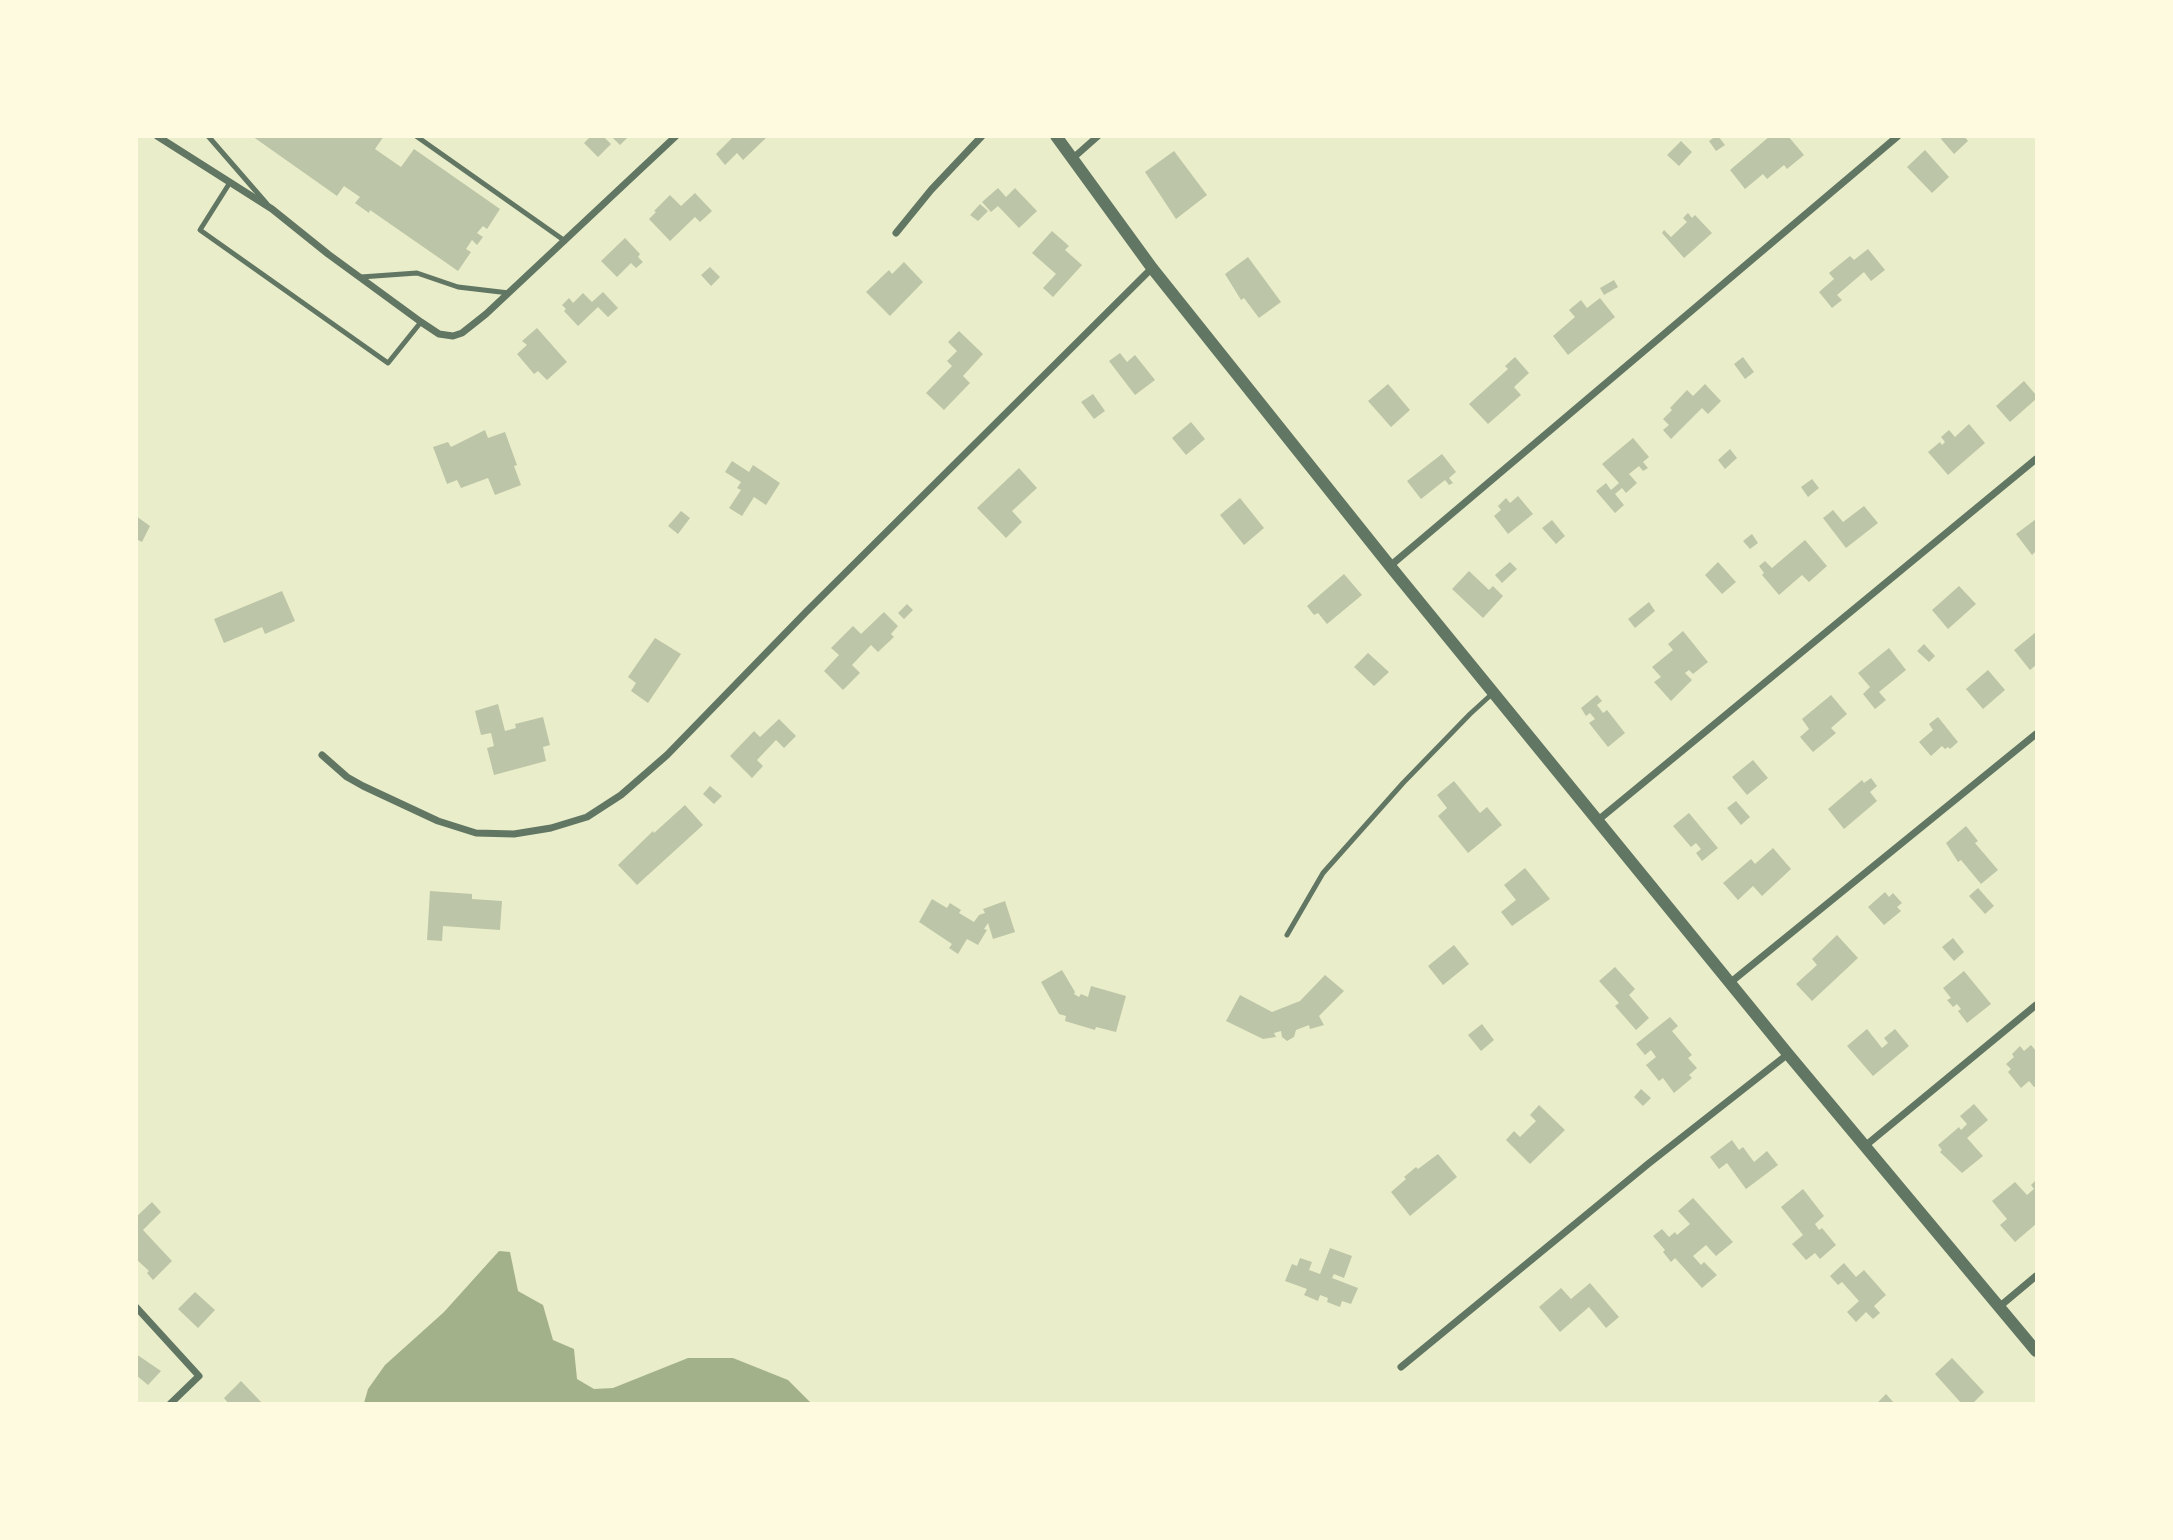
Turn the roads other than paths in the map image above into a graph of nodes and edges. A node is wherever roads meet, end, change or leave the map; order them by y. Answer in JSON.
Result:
{"nodes":[{"id":1,"x":157,"y":136,"type":"edge"},
{"id":2,"x":208,"y":136,"type":"edge"},
{"id":3,"x":416,"y":136,"type":"edge"},
{"id":4,"x":676,"y":136,"type":"edge"},
{"id":5,"x":982,"y":136,"type":"edge"},
{"id":6,"x":1056,"y":136,"type":"edge"},
{"id":7,"x":1098,"y":136,"type":"edge"},
{"id":8,"x":1898,"y":136,"type":"edge"},
{"id":9,"x":1072,"y":159,"type":"junction"},
{"id":10,"x":229,"y":184,"type":"junction"},
{"id":11,"x":272,"y":209,"type":"junction"},
{"id":12,"x":896,"y":233,"type":"dead end"},
{"id":13,"x":565,"y":241,"type":"junction"},
{"id":14,"x":1152,"y":268,"type":"junction"},
{"id":15,"x":360,"y":278,"type":"junction"},
{"id":16,"x":509,"y":293,"type":"junction"},
{"id":17,"x":421,"y":322,"type":"junction"},
{"id":18,"x":2036,"y":459,"type":"edge"},
{"id":19,"x":1390,"y":566,"type":"junction"},
{"id":20,"x":1493,"y":693,"type":"junction"},
{"id":21,"x":2036,"y":734,"type":"edge"},
{"id":22,"x":322,"y":755,"type":"dead end"},
{"id":23,"x":1597,"y":821,"type":"junction"},
{"id":24,"x":1287,"y":935,"type":"dead end"},
{"id":25,"x":1731,"y":982,"type":"junction"},
{"id":26,"x":2036,"y":1005,"type":"edge"},
{"id":27,"x":1788,"y":1054,"type":"junction"},
{"id":28,"x":1865,"y":1146,"type":"junction"},
{"id":29,"x":2036,"y":1276,"type":"edge"},
{"id":30,"x":136,"y":1307,"type":"edge"},
{"id":31,"x":1999,"y":1307,"type":"junction"},
{"id":32,"x":2036,"y":1351,"type":"edge"},
{"id":33,"x":1401,"y":1367,"type":"dead end"},
{"id":34,"x":170,"y":1404,"type":"edge"}],
"edges":[{"from":1,"to":10,"type":"street"},
{"from":2,"to":11,"type":"lane"},
{"from":3,"to":13,"type":"lane"},
{"from":4,"to":13,"type":"street"},
{"from":5,"to":12,"type":"street"},
{"from":6,"to":9,"type":"street"},
{"from":7,"to":9,"type":"street"},
{"from":8,"to":19,"type":"street"},
{"from":9,"to":14,"type":"street"},
{"from":10,"to":11,"type":"street"},
{"from":10,"to":17,"type":"lane"},
{"from":11,"to":15,"type":"street"},
{"from":13,"to":16,"type":"street"},
{"from":14,"to":19,"type":"street"},
{"from":14,"to":22,"type":"street"},
{"from":15,"to":16,"type":"lane"},
{"from":15,"to":17,"type":"street"},
{"from":16,"to":17,"type":"street"},
{"from":18,"to":23,"type":"street"},
{"from":19,"to":20,"type":"street"},
{"from":20,"to":23,"type":"street"},
{"from":20,"to":24,"type":"lane"},
{"from":21,"to":25,"type":"street"},
{"from":23,"to":25,"type":"street"},
{"from":25,"to":27,"type":"street"},
{"from":26,"to":28,"type":"street"},
{"from":27,"to":28,"type":"street"},
{"from":27,"to":33,"type":"street"},
{"from":28,"to":31,"type":"street"},
{"from":29,"to":31,"type":"street"},
{"from":30,"to":34,"type":"street"},
{"from":31,"to":32,"type":"street"}]}
